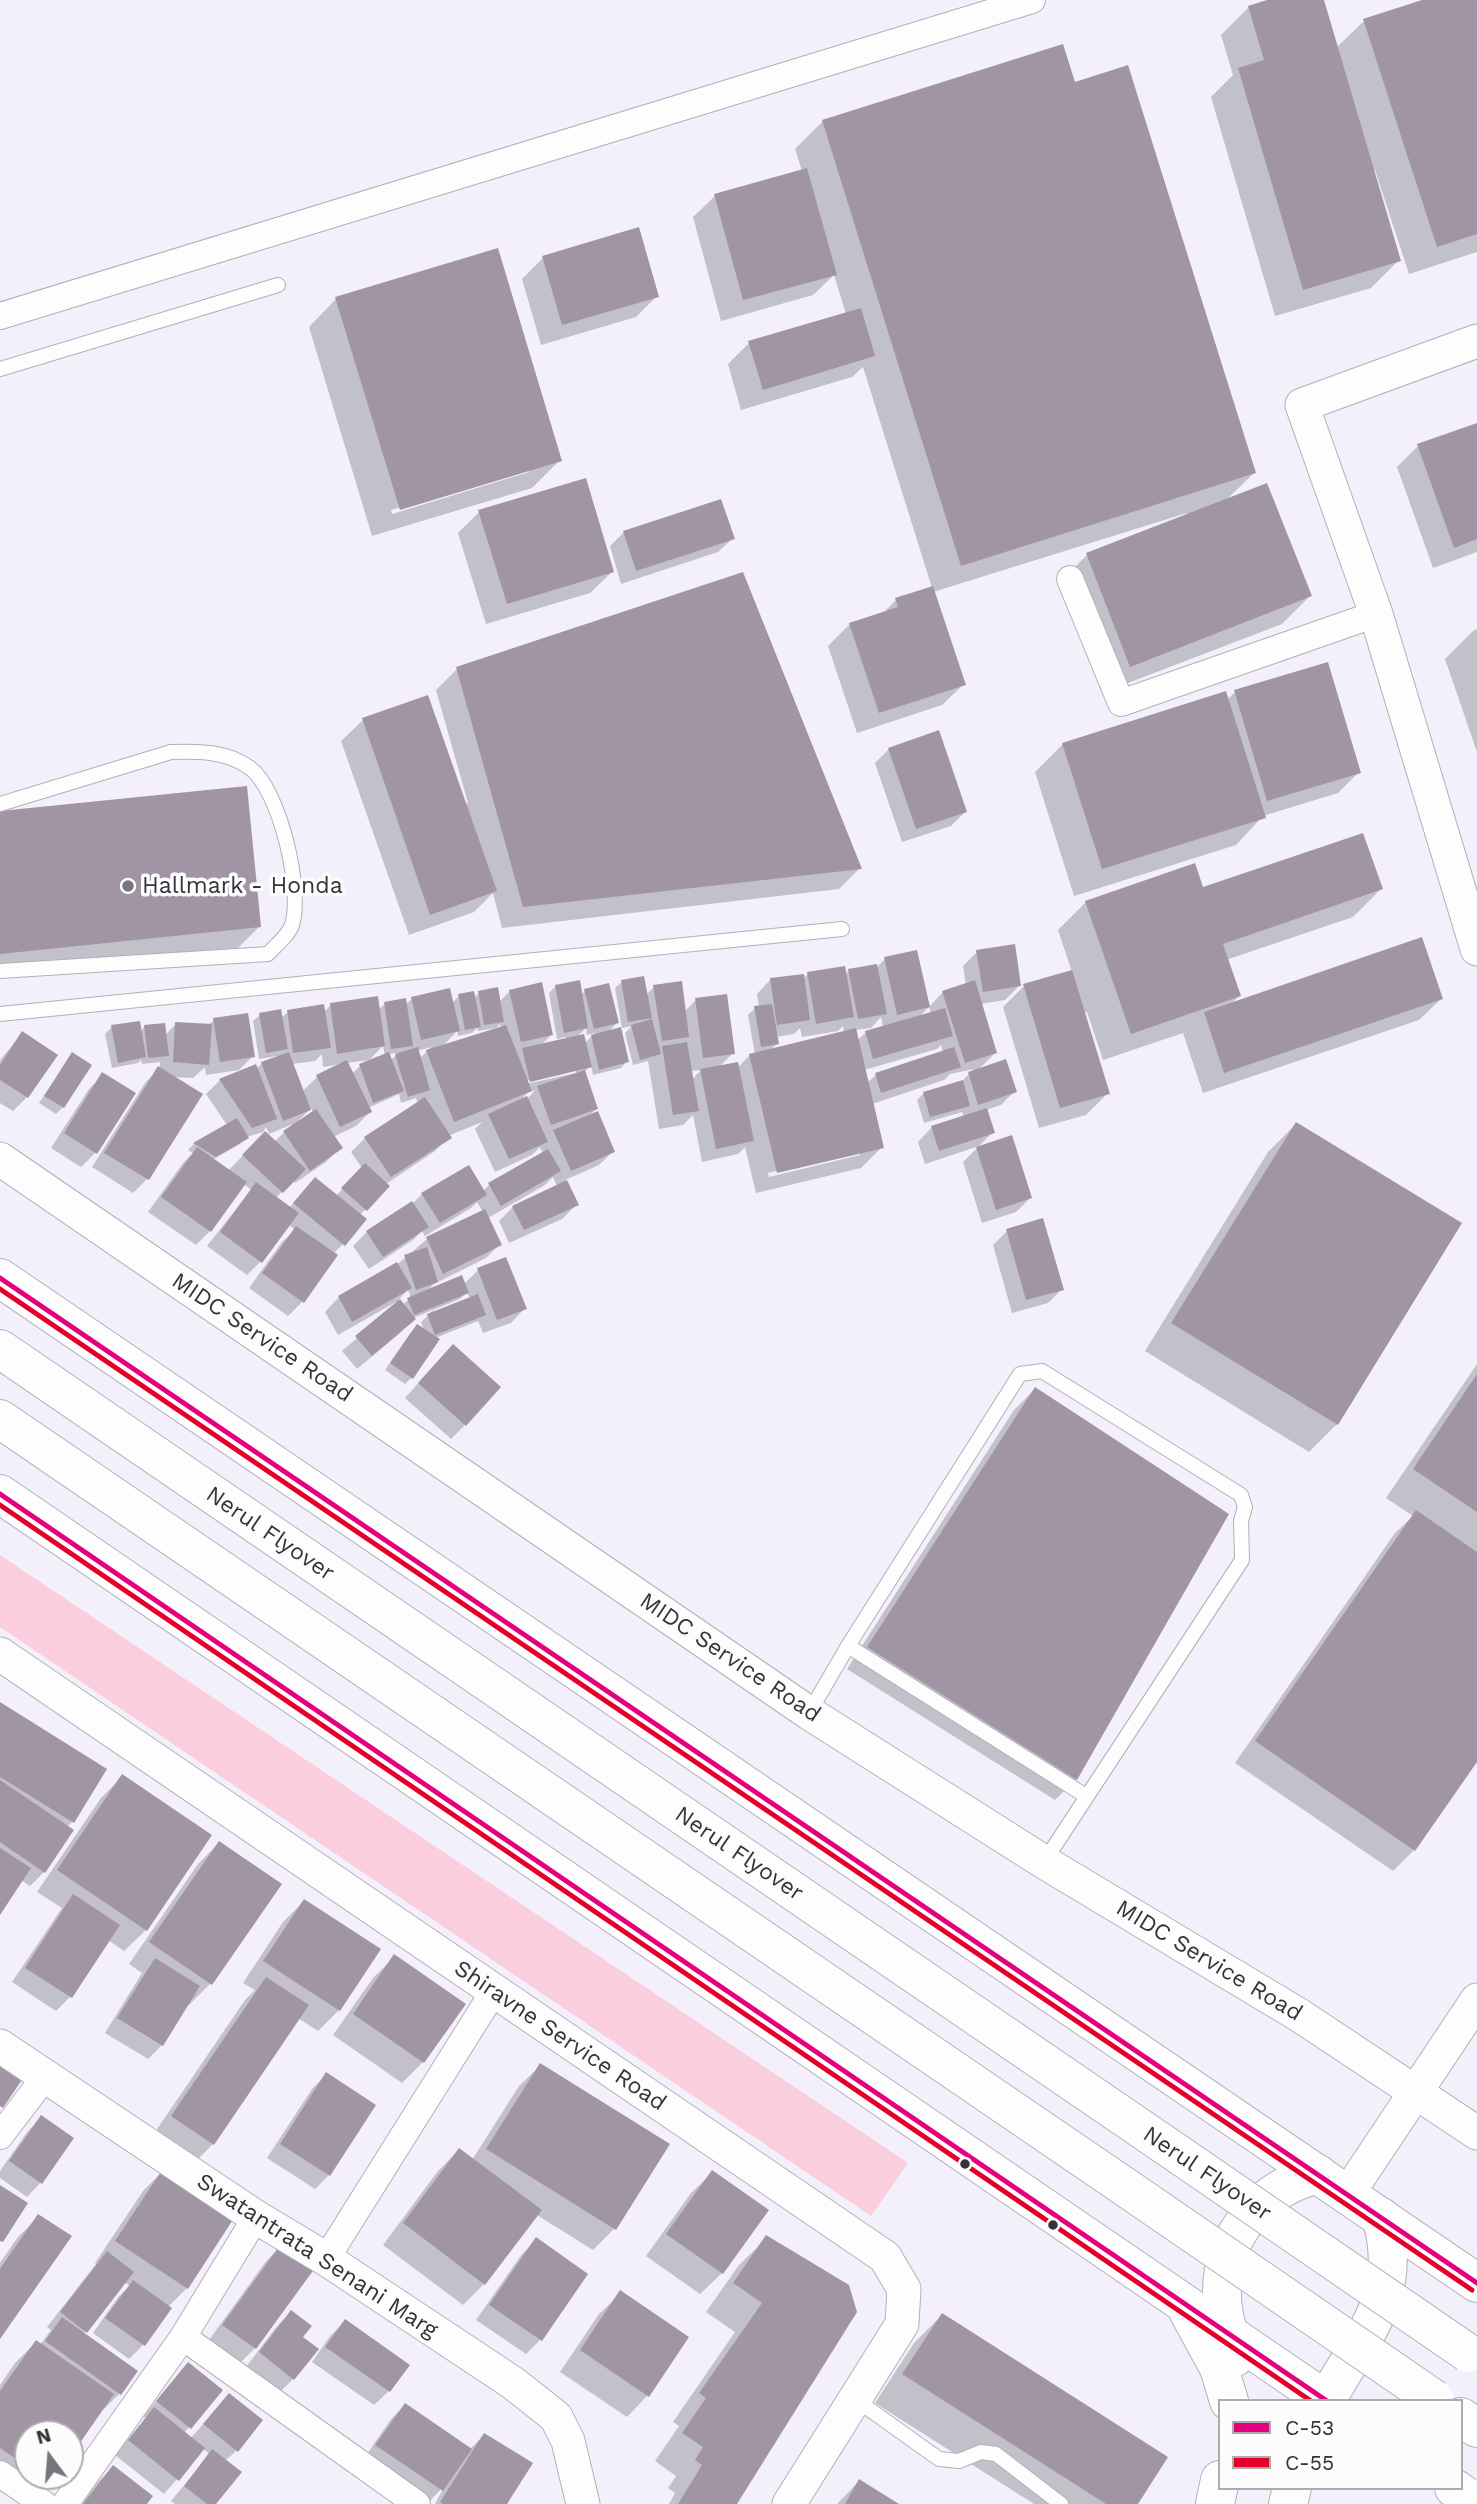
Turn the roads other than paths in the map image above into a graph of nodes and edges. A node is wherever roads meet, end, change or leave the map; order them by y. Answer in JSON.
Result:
{"nodes":[{"id":1,"x":1032,"y":0,"type":"edge"},
{"id":2,"x":278,"y":285,"type":"dead end"},
{"id":3,"x":0,"y":316,"type":"edge"},
{"id":4,"x":1477,"y":341,"type":"edge"},
{"id":5,"x":0,"y":369,"type":"edge"},
{"id":6,"x":1070,"y":579,"type":"dead end"},
{"id":7,"x":1376,"y":614,"type":"junction"},
{"id":8,"x":0,"y":804,"type":"edge"},
{"id":9,"x":842,"y":929,"type":"dead end"},
{"id":10,"x":1477,"y":949,"type":"edge"},
{"id":11,"x":0,"y":971,"type":"edge"},
{"id":12,"x":0,"y":1014,"type":"edge"},
{"id":13,"x":0,"y":1159,"type":"edge"},
{"id":14,"x":0,"y":1278,"type":"edge"},
{"id":15,"x":0,"y":1349,"type":"edge"},
{"id":16,"x":0,"y":1419,"type":"edge"},
{"id":17,"x":0,"y":1494,"type":"edge"},
{"id":18,"x":848,"y":1646,"type":"junction"},
{"id":19,"x":0,"y":1654,"type":"edge"},
{"id":20,"x":809,"y":1713,"type":"junction"},
{"id":21,"x":1086,"y":1796,"type":"junction"},
{"id":22,"x":1044,"y":1862,"type":"junction"},
{"id":23,"x":494,"y":1991,"type":"junction"},
{"id":24,"x":1477,"y":2000,"type":"edge"},
{"id":25,"x":0,"y":2046,"type":"edge"},
{"id":26,"x":45,"y":2077,"type":"junction"},
{"id":27,"x":1416,"y":2092,"type":"junction"},
{"id":28,"x":1477,"y":2133,"type":"edge"},
{"id":29,"x":0,"y":2136,"type":"edge"},
{"id":30,"x":1333,"y":2185,"type":"junction"},
{"id":31,"x":256,"y":2217,"type":"junction"},
{"id":32,"x":1381,"y":2217,"type":"junction"},
{"id":33,"x":326,"y":2259,"type":"junction"},
{"id":34,"x":1477,"y":2283,"type":"edge"},
{"id":35,"x":1183,"y":2303,"type":"junction"},
{"id":36,"x":1230,"y":2334,"type":"junction"},
{"id":37,"x":183,"y":2337,"type":"junction"},
{"id":38,"x":1362,"y":2338,"type":"junction"},
{"id":39,"x":1473,"y":2356,"type":"edge"},
{"id":40,"x":1295,"y":2379,"type":"junction"},
{"id":41,"x":855,"y":2399,"type":"junction"},
{"id":42,"x":1228,"y":2399,"type":"edge"},
{"id":43,"x":1235,"y":2399,"type":"edge"},
{"id":44,"x":1323,"y":2399,"type":"edge"},
{"id":45,"x":1327,"y":2399,"type":"edge"},
{"id":46,"x":1435,"y":2399,"type":"edge"},
{"id":47,"x":0,"y":2474,"type":"edge"},
{"id":48,"x":1457,"y":2490,"type":"edge"},
{"id":49,"x":44,"y":2504,"type":"edge"},
{"id":50,"x":65,"y":2504,"type":"edge"},
{"id":51,"x":417,"y":2504,"type":"edge"},
{"id":52,"x":583,"y":2504,"type":"edge"},
{"id":53,"x":789,"y":2504,"type":"edge"},
{"id":54,"x":1061,"y":2504,"type":"edge"},
{"id":55,"x":1477,"y":2504,"type":"edge"}],
"edges":[{"from":1,"to":3,"type":"street"},
{"from":2,"to":5,"type":"lane"},
{"from":4,"to":7,"type":"street"},
{"from":6,"to":7,"type":"street"},
{"from":7,"to":10,"type":"street"},
{"from":8,"to":11,"type":"lane"},
{"from":9,"to":12,"type":"lane"},
{"from":13,"to":20,"type":"street","name":"MIDC Service Road"},
{"from":14,"to":30,"type":"main road"},
{"from":15,"to":39,"type":"main road","name":"Nerul Flyover","bridge":true},
{"from":16,"to":46,"type":"main road","bridge":true},
{"from":17,"to":35,"type":"main road"},
{"from":18,"to":20,"type":"lane"},
{"from":18,"to":21,"type":"lane"},
{"from":18,"to":21,"type":"lane"},
{"from":19,"to":23,"type":"street","name":"Shiravne Service Road"},
{"from":20,"to":22,"type":"street","name":"MIDC Service Road"},
{"from":21,"to":22,"type":"lane"},
{"from":22,"to":27,"type":"street","name":"MIDC Service Road"},
{"from":23,"to":33,"type":"street"},
{"from":23,"to":41,"type":"street","name":"Shiravne Service Road"},
{"from":24,"to":27,"type":"street"},
{"from":25,"to":26,"type":"street","name":"Swatantrata Senani Marg"},
{"from":26,"to":29,"type":"street"},
{"from":26,"to":31,"type":"street","name":"Swatantrata Senani Marg"},
{"from":27,"to":28,"type":"street","name":"MIDC Service Road"},
{"from":27,"to":30,"type":"street"},
{"from":30,"to":32,"type":"main road"},
{"from":30,"to":36,"type":"main road"},
{"from":31,"to":33,"type":"street","name":"Swatantrata Senani Marg"},
{"from":31,"to":37,"type":"street"},
{"from":32,"to":34,"type":"main road"},
{"from":32,"to":38,"type":"main road"},
{"from":33,"to":52,"type":"street","name":"Swatantrata Senani Marg"},
{"from":35,"to":36,"type":"main road"},
{"from":35,"to":42,"type":"main road"},
{"from":36,"to":40,"type":"main road"},
{"from":36,"to":43,"type":"main road"},
{"from":37,"to":50,"type":"street"},
{"from":37,"to":51,"type":"street"},
{"from":38,"to":40,"type":"main road"},
{"from":38,"to":45,"type":"main road"},
{"from":40,"to":44,"type":"main road"},
{"from":41,"to":53,"type":"street","name":"Shiravne Service Road"},
{"from":41,"to":54,"type":"lane"},
{"from":47,"to":49,"type":"street"},
{"from":48,"to":55,"type":"main road"}]}
